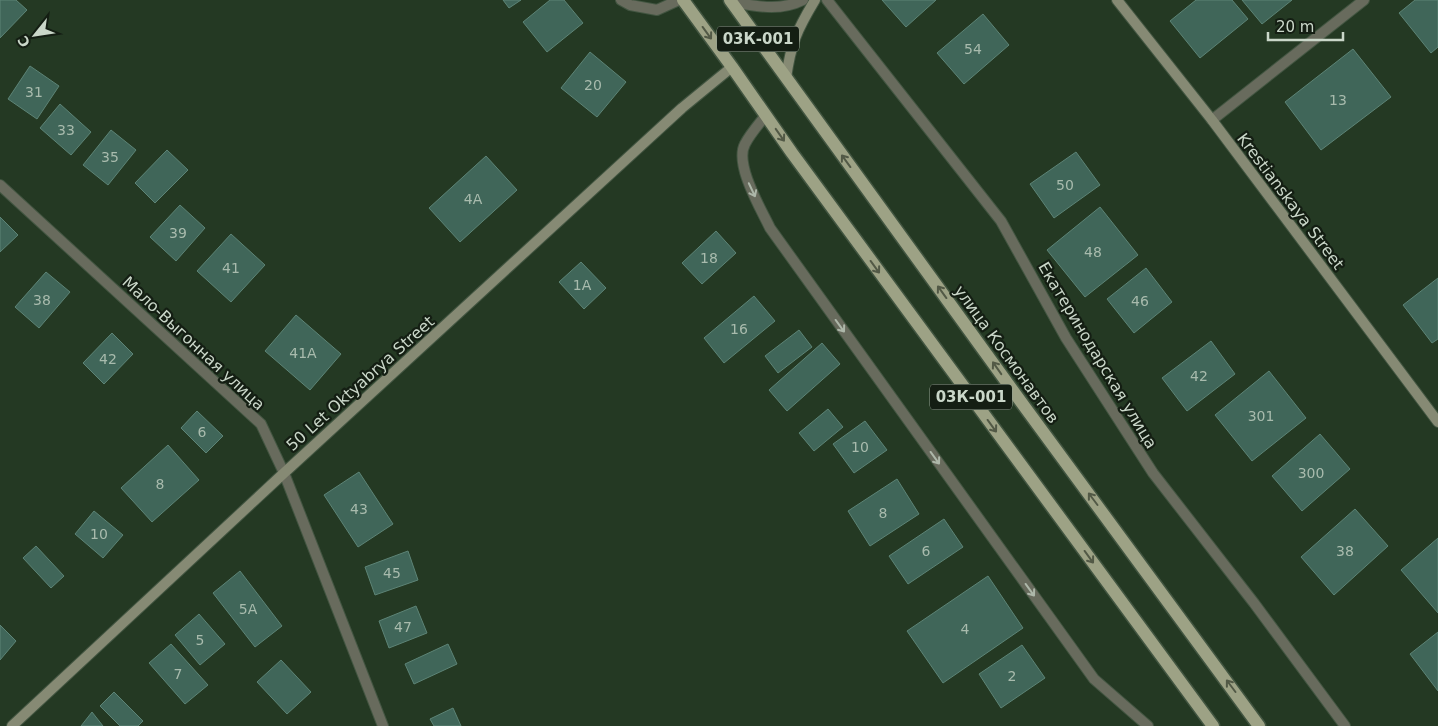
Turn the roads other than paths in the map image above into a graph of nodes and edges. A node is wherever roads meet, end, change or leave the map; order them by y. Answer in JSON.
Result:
{"nodes":[{"id":1,"x":620,"y":0,"type":"edge"},
{"id":2,"x":678,"y":0,"type":"edge"},
{"id":3,"x":683,"y":0,"type":"edge"},
{"id":4,"x":803,"y":0,"type":"edge"},
{"id":5,"x":815,"y":0,"type":"edge"},
{"id":6,"x":827,"y":0,"type":"edge"},
{"id":7,"x":1117,"y":0,"type":"edge"},
{"id":8,"x":1364,"y":0,"type":"edge"},
{"id":9,"x":730,"y":1,"type":"edge"},
{"id":10,"x":732,"y":67,"type":"junction"},
{"id":11,"x":786,"y":78,"type":"junction"},
{"id":12,"x":766,"y":115,"type":"junction"},
{"id":13,"x":1212,"y":120,"type":"junction"},
{"id":14,"x":0,"y":185,"type":"edge"},
{"id":15,"x":1436,"y":416,"type":"edge"},
{"id":16,"x":284,"y":473,"type":"junction"},
{"id":17,"x":12,"y":726,"type":"edge"},
{"id":18,"x":383,"y":726,"type":"edge"},
{"id":19,"x":1148,"y":726,"type":"edge"},
{"id":20,"x":1213,"y":726,"type":"edge"},
{"id":21,"x":1259,"y":726,"type":"edge"},
{"id":22,"x":1345,"y":726,"type":"edge"}],
"edges":[{"from":1,"to":2,"type":"street"},
{"from":3,"to":10,"type":"main road","number":"03К-001","one_way":true},
{"from":4,"to":9,"type":"street"},
{"from":5,"to":11,"type":"main road"},
{"from":6,"to":22,"type":"street","name":"Екатеринодарская улица"},
{"from":7,"to":13,"type":"main road","name":"Krestianskaya Street"},
{"from":8,"to":13,"type":"street"},
{"from":9,"to":11,"type":"main road","name":"улица Космонавтов","number":"03К-001"},
{"from":10,"to":12,"type":"main road","number":"03К-001"},
{"from":10,"to":16,"type":"main road","name":"50 Let Oktyabrya Street"},
{"from":21,"to":11,"type":"main road","name":"улица Космонавтов","number":"03К-001","one_way":true},
{"from":12,"to":19,"type":"street","one_way":true},
{"from":12,"to":20,"type":"main road","number":"03К-001","one_way":true},
{"from":13,"to":15,"type":"main road","name":"Krestianskaya Street"},
{"from":14,"to":16,"type":"street","name":"Мало-Выгонная улица"},
{"from":16,"to":17,"type":"main road","name":"50 Let Oktyabrya Street"},
{"from":16,"to":18,"type":"street","name":"Мало-Выгонная улица"}]}
